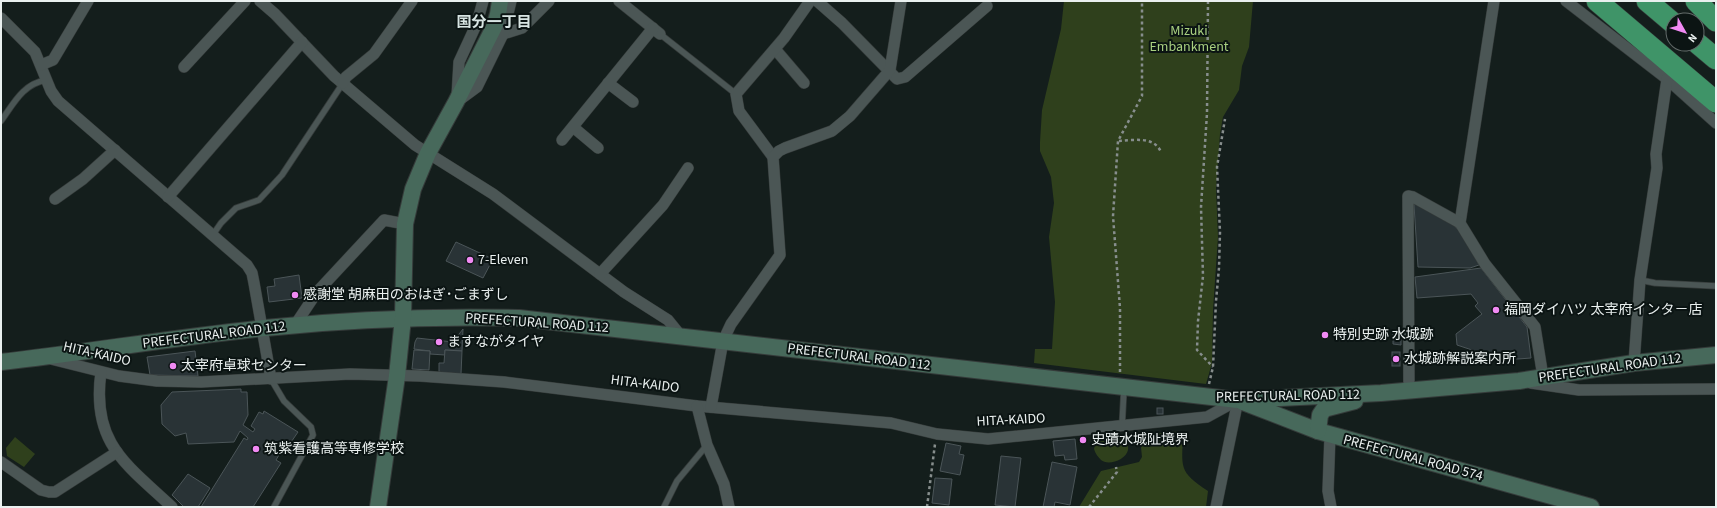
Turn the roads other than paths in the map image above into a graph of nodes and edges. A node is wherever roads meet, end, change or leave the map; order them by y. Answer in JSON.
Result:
{"nodes":[{"id":1,"x":88,"y":1,"type":"edge"},
{"id":2,"x":245,"y":1,"type":"edge"},
{"id":3,"x":260,"y":1,"type":"edge"},
{"id":4,"x":412,"y":1,"type":"edge"},
{"id":5,"x":484,"y":1,"type":"edge"},
{"id":6,"x":500,"y":1,"type":"edge"},
{"id":7,"x":511,"y":1,"type":"edge"},
{"id":8,"x":549,"y":1,"type":"edge"},
{"id":9,"x":619,"y":1,"type":"edge"},
{"id":10,"x":810,"y":1,"type":"edge"},
{"id":11,"x":817,"y":1,"type":"edge"},
{"id":12,"x":901,"y":1,"type":"edge"},
{"id":13,"x":1494,"y":1,"type":"edge"},
{"id":14,"x":1566,"y":1,"type":"edge"},
{"id":15,"x":1597,"y":1,"type":"edge"},
{"id":16,"x":1647,"y":1,"type":"edge"},
{"id":17,"x":1696,"y":1,"type":"edge"},
{"id":18,"x":986,"y":6,"type":"dead end"},
{"id":19,"x":1665,"y":16,"type":"edge"},
{"id":20,"x":1,"y":18,"type":"edge"},
{"id":21,"x":1716,"y":21,"type":"edge"},
{"id":22,"x":657,"y":31,"type":"junction"},
{"id":23,"x":503,"y":34,"type":"junction"},
{"id":24,"x":302,"y":42,"type":"junction"},
{"id":25,"x":775,"y":48,"type":"junction"},
{"id":26,"x":1705,"y":50,"type":"edge"},
{"id":27,"x":1716,"y":59,"type":"edge"},
{"id":28,"x":41,"y":65,"type":"junction"},
{"id":29,"x":184,"y":67,"type":"dead end"},
{"id":30,"x":890,"y":70,"type":"junction"},
{"id":31,"x":1667,"y":79,"type":"junction"},
{"id":32,"x":46,"y":80,"type":"junction"},
{"id":33,"x":343,"y":83,"type":"junction"},
{"id":34,"x":608,"y":83,"type":"junction"},
{"id":35,"x":804,"y":83,"type":"dead end"},
{"id":36,"x":736,"y":94,"type":"junction"},
{"id":37,"x":456,"y":102,"type":"junction"},
{"id":38,"x":633,"y":102,"type":"dead end"},
{"id":39,"x":1716,"y":102,"type":"edge"},
{"id":40,"x":1,"y":121,"type":"edge"},
{"id":41,"x":1716,"y":123,"type":"edge"},
{"id":42,"x":573,"y":127,"type":"junction"},
{"id":43,"x":562,"y":140,"type":"dead end"},
{"id":44,"x":598,"y":148,"type":"dead end"},
{"id":45,"x":115,"y":150,"type":"junction"},
{"id":46,"x":428,"y":153,"type":"junction"},
{"id":47,"x":773,"y":157,"type":"junction"},
{"id":48,"x":688,"y":168,"type":"dead end"},
{"id":49,"x":168,"y":196,"type":"junction"},
{"id":50,"x":54,"y":199,"type":"dead end"},
{"id":51,"x":1460,"y":223,"type":"junction"},
{"id":52,"x":405,"y":224,"type":"junction"},
{"id":53,"x":212,"y":236,"type":"junction"},
{"id":54,"x":600,"y":274,"type":"junction"},
{"id":55,"x":1640,"y":280,"type":"junction"},
{"id":56,"x":1716,"y":286,"type":"edge"},
{"id":57,"x":403,"y":318,"type":"junction"},
{"id":58,"x":296,"y":325,"type":"junction"},
{"id":59,"x":263,"y":328,"type":"junction"},
{"id":60,"x":681,"y":336,"type":"junction"},
{"id":61,"x":723,"y":341,"type":"junction"},
{"id":62,"x":1716,"y":355,"type":"edge"},
{"id":63,"x":44,"y":357,"type":"junction"},
{"id":64,"x":1,"y":362,"type":"edge"},
{"id":65,"x":1634,"y":363,"type":"junction"},
{"id":66,"x":101,"y":372,"type":"junction"},
{"id":67,"x":397,"y":376,"type":"junction"},
{"id":68,"x":1543,"y":377,"type":"junction"},
{"id":69,"x":270,"y":379,"type":"junction"},
{"id":70,"x":1519,"y":381,"type":"junction"},
{"id":71,"x":1121,"y":387,"type":"junction"},
{"id":72,"x":1716,"y":389,"type":"edge"},
{"id":73,"x":1408,"y":390,"type":"junction"},
{"id":74,"x":1381,"y":393,"type":"junction"},
{"id":75,"x":1238,"y":400,"type":"junction"},
{"id":76,"x":697,"y":406,"type":"junction"},
{"id":77,"x":711,"y":407,"type":"junction"},
{"id":78,"x":1122,"y":426,"type":"junction"},
{"id":79,"x":1324,"y":433,"type":"junction"},
{"id":80,"x":707,"y":445,"type":"junction"},
{"id":81,"x":116,"y":452,"type":"junction"},
{"id":82,"x":1,"y":462,"type":"edge"},
{"id":83,"x":381,"y":506,"type":"edge"},
{"id":84,"x":172,"y":507,"type":"edge"},
{"id":85,"x":274,"y":507,"type":"edge"},
{"id":86,"x":664,"y":507,"type":"edge"},
{"id":87,"x":729,"y":507,"type":"edge"},
{"id":88,"x":1216,"y":507,"type":"edge"},
{"id":89,"x":1331,"y":507,"type":"edge"},
{"id":90,"x":1591,"y":507,"type":"edge"}],
"edges":[{"from":1,"to":28,"type":"street"},
{"from":2,"to":29,"type":"street"},
{"from":3,"to":24,"type":"street"},
{"from":4,"to":33,"type":"street"},
{"from":5,"to":37,"type":"street"},
{"from":6,"to":37,"type":"main road"},
{"from":7,"to":23,"type":"street"},
{"from":8,"to":23,"type":"street"},
{"from":9,"to":22,"type":"street"},
{"from":10,"to":25,"type":"street"},
{"from":11,"to":30,"type":"street"},
{"from":12,"to":30,"type":"street"},
{"from":13,"to":51,"type":"street"},
{"from":14,"to":31,"type":"street"},
{"from":15,"to":39,"type":"highway"},
{"from":16,"to":19,"type":"highway"},
{"from":17,"to":21,"type":"highway"},
{"from":18,"to":30,"type":"street"},
{"from":20,"to":28,"type":"street"},
{"from":22,"to":34,"type":"street"},
{"from":22,"to":36,"type":"lane"},
{"from":23,"to":37,"type":"street"},
{"from":24,"to":33,"type":"street"},
{"from":24,"to":49,"type":"street"},
{"from":25,"to":35,"type":"street"},
{"from":25,"to":36,"type":"street"},
{"from":26,"to":27,"type":"highway"},
{"from":28,"to":32,"type":"street"},
{"from":30,"to":47,"type":"street"},
{"from":31,"to":41,"type":"street"},
{"from":31,"to":55,"type":"street"},
{"from":32,"to":40,"type":"lane"},
{"from":32,"to":45,"type":"street"},
{"from":33,"to":46,"type":"street"},
{"from":33,"to":53,"type":"lane"},
{"from":34,"to":38,"type":"street"},
{"from":34,"to":42,"type":"street"},
{"from":36,"to":47,"type":"street"},
{"from":37,"to":46,"type":"main road"},
{"from":42,"to":43,"type":"street"},
{"from":42,"to":44,"type":"street"},
{"from":45,"to":49,"type":"street"},
{"from":45,"to":50,"type":"street"},
{"from":46,"to":52,"type":"main road"},
{"from":46,"to":54,"type":"street"},
{"from":47,"to":61,"type":"street"},
{"from":48,"to":54,"type":"street"},
{"from":49,"to":53,"type":"street"},
{"from":51,"to":68,"type":"street"},
{"from":51,"to":73,"type":"street"},
{"from":52,"to":57,"type":"main road"},
{"from":52,"to":58,"type":"street"},
{"from":53,"to":59,"type":"street"},
{"from":54,"to":60,"type":"street"},
{"from":55,"to":56,"type":"lane"},
{"from":55,"to":65,"type":"street"},
{"from":57,"to":58,"type":"main road","name":"PREFECTURAL ROAD 112"},
{"from":57,"to":60,"type":"main road","name":"PREFECTURAL ROAD 112"},
{"from":57,"to":67,"type":"main road"},
{"from":58,"to":59,"type":"main road","name":"PREFECTURAL ROAD 112"},
{"from":59,"to":63,"type":"main road","name":"PREFECTURAL ROAD 112"},
{"from":59,"to":69,"type":"street"},
{"from":60,"to":61,"type":"main road","name":"PREFECTURAL ROAD 112"},
{"from":61,"to":71,"type":"main road","name":"PREFECTURAL ROAD 112"},
{"from":61,"to":77,"type":"street"},
{"from":62,"to":65,"type":"main road","name":"PREFECTURAL ROAD 112"},
{"from":63,"to":64,"type":"main road","name":"PREFECTURAL ROAD 112"},
{"from":63,"to":66,"type":"street","name":"HITA-KAIDO"},
{"from":65,"to":68,"type":"main road","name":"PREFECTURAL ROAD 112"},
{"from":66,"to":69,"type":"street","name":"HITA-KAIDO"},
{"from":66,"to":81,"type":"street"},
{"from":67,"to":69,"type":"street","name":"HITA-KAIDO"},
{"from":67,"to":76,"type":"street","name":"HITA-KAIDO"},
{"from":67,"to":83,"type":"main road"},
{"from":68,"to":70,"type":"main road","name":"PREFECTURAL ROAD 112"},
{"from":69,"to":85,"type":"lane"},
{"from":70,"to":72,"type":"street"},
{"from":70,"to":73,"type":"main road","name":"PREFECTURAL ROAD 112"},
{"from":71,"to":75,"type":"main road","name":"PREFECTURAL ROAD 112"},
{"from":71,"to":78,"type":"lane"},
{"from":73,"to":74,"type":"main road","name":"PREFECTURAL ROAD 112"},
{"from":74,"to":75,"type":"main road","name":"PREFECTURAL ROAD 112"},
{"from":74,"to":79,"type":"main road"},
{"from":75,"to":78,"type":"street","name":"HITA-KAIDO"},
{"from":75,"to":79,"type":"main road","name":"PREFECTURAL ROAD 574"},
{"from":75,"to":88,"type":"street"},
{"from":76,"to":77,"type":"street","name":"HITA-KAIDO"},
{"from":76,"to":80,"type":"street"},
{"from":77,"to":78,"type":"street","name":"HITA-KAIDO"},
{"from":79,"to":89,"type":"street"},
{"from":79,"to":90,"type":"main road","name":"PREFECTURAL ROAD 574"},
{"from":80,"to":86,"type":"lane"},
{"from":80,"to":87,"type":"street"},
{"from":81,"to":82,"type":"street"},
{"from":81,"to":84,"type":"street"}]}
